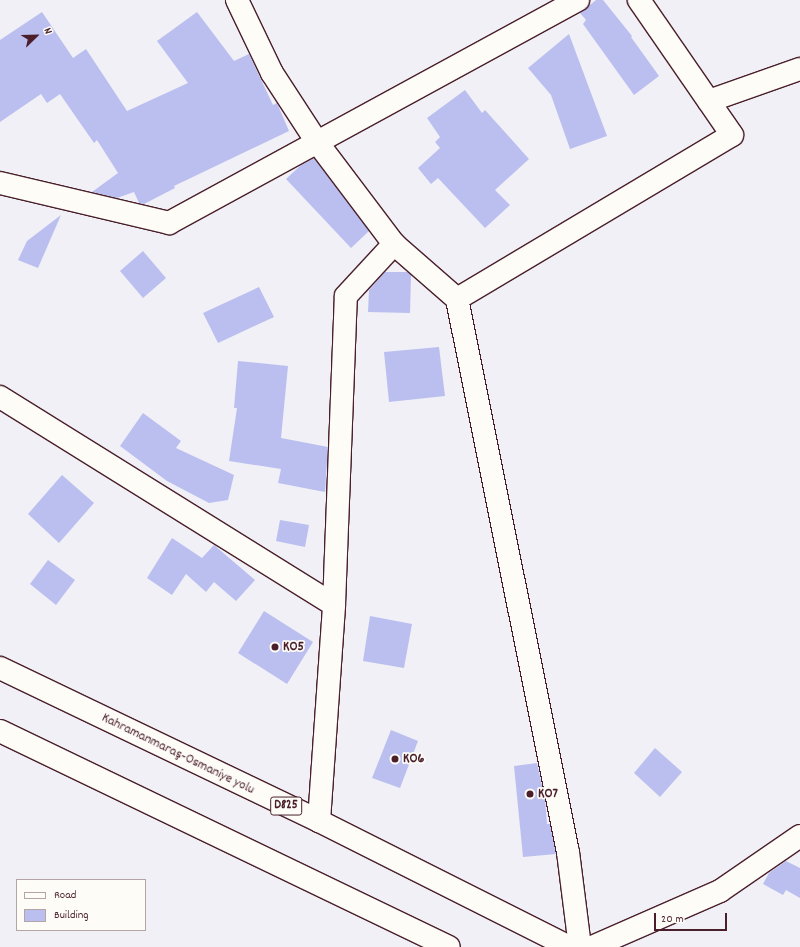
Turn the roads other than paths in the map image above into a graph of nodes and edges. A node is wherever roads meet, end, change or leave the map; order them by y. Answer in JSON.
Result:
{"nodes":[{"id":1,"x":237,"y":0,"type":"edge"},
{"id":2,"x":578,"y":0,"type":"edge"},
{"id":3,"x":639,"y":0,"type":"edge"},
{"id":4,"x":800,"y":69,"type":"edge"},
{"id":5,"x":709,"y":101,"type":"junction"},
{"id":6,"x":317,"y":142,"type":"junction"},
{"id":7,"x":0,"y":183,"type":"edge"},
{"id":8,"x":394,"y":244,"type":"junction"},
{"id":9,"x":457,"y":299,"type":"junction"},
{"id":10,"x":0,"y":397,"type":"edge"},
{"id":11,"x":334,"y":605,"type":"junction"},
{"id":12,"x":0,"y":668,"type":"edge"},
{"id":13,"x":0,"y":732,"type":"edge"},
{"id":14,"x":320,"y":821,"type":"junction"},
{"id":15,"x":800,"y":836,"type":"edge"},
{"id":16,"x":449,"y":947,"type":"edge"},
{"id":17,"x":570,"y":947,"type":"edge"},
{"id":18,"x":580,"y":947,"type":"edge"},
{"id":19,"x":592,"y":947,"type":"edge"}],
"edges":[{"from":1,"to":6,"type":"main road"},
{"from":2,"to":6,"type":"main road"},
{"from":3,"to":5,"type":"main road"},
{"from":4,"to":5,"type":"main road"},
{"from":5,"to":9,"type":"main road"},
{"from":6,"to":7,"type":"main road"},
{"from":6,"to":8,"type":"main road"},
{"from":8,"to":9,"type":"main road"},
{"from":8,"to":11,"type":"main road"},
{"from":9,"to":18,"type":"main road"},
{"from":10,"to":11,"type":"main road"},
{"from":11,"to":14,"type":"main road"},
{"from":12,"to":14,"type":"main road","name":"Kahramanmaraş-Osmaniye yolu","number":"D825"},
{"from":13,"to":16,"type":"main road"},
{"from":14,"to":17,"type":"main road","name":"Kahramanmaraş-Osmaniye yolu","number":"D825"},
{"from":15,"to":19,"type":"main road"}]}
